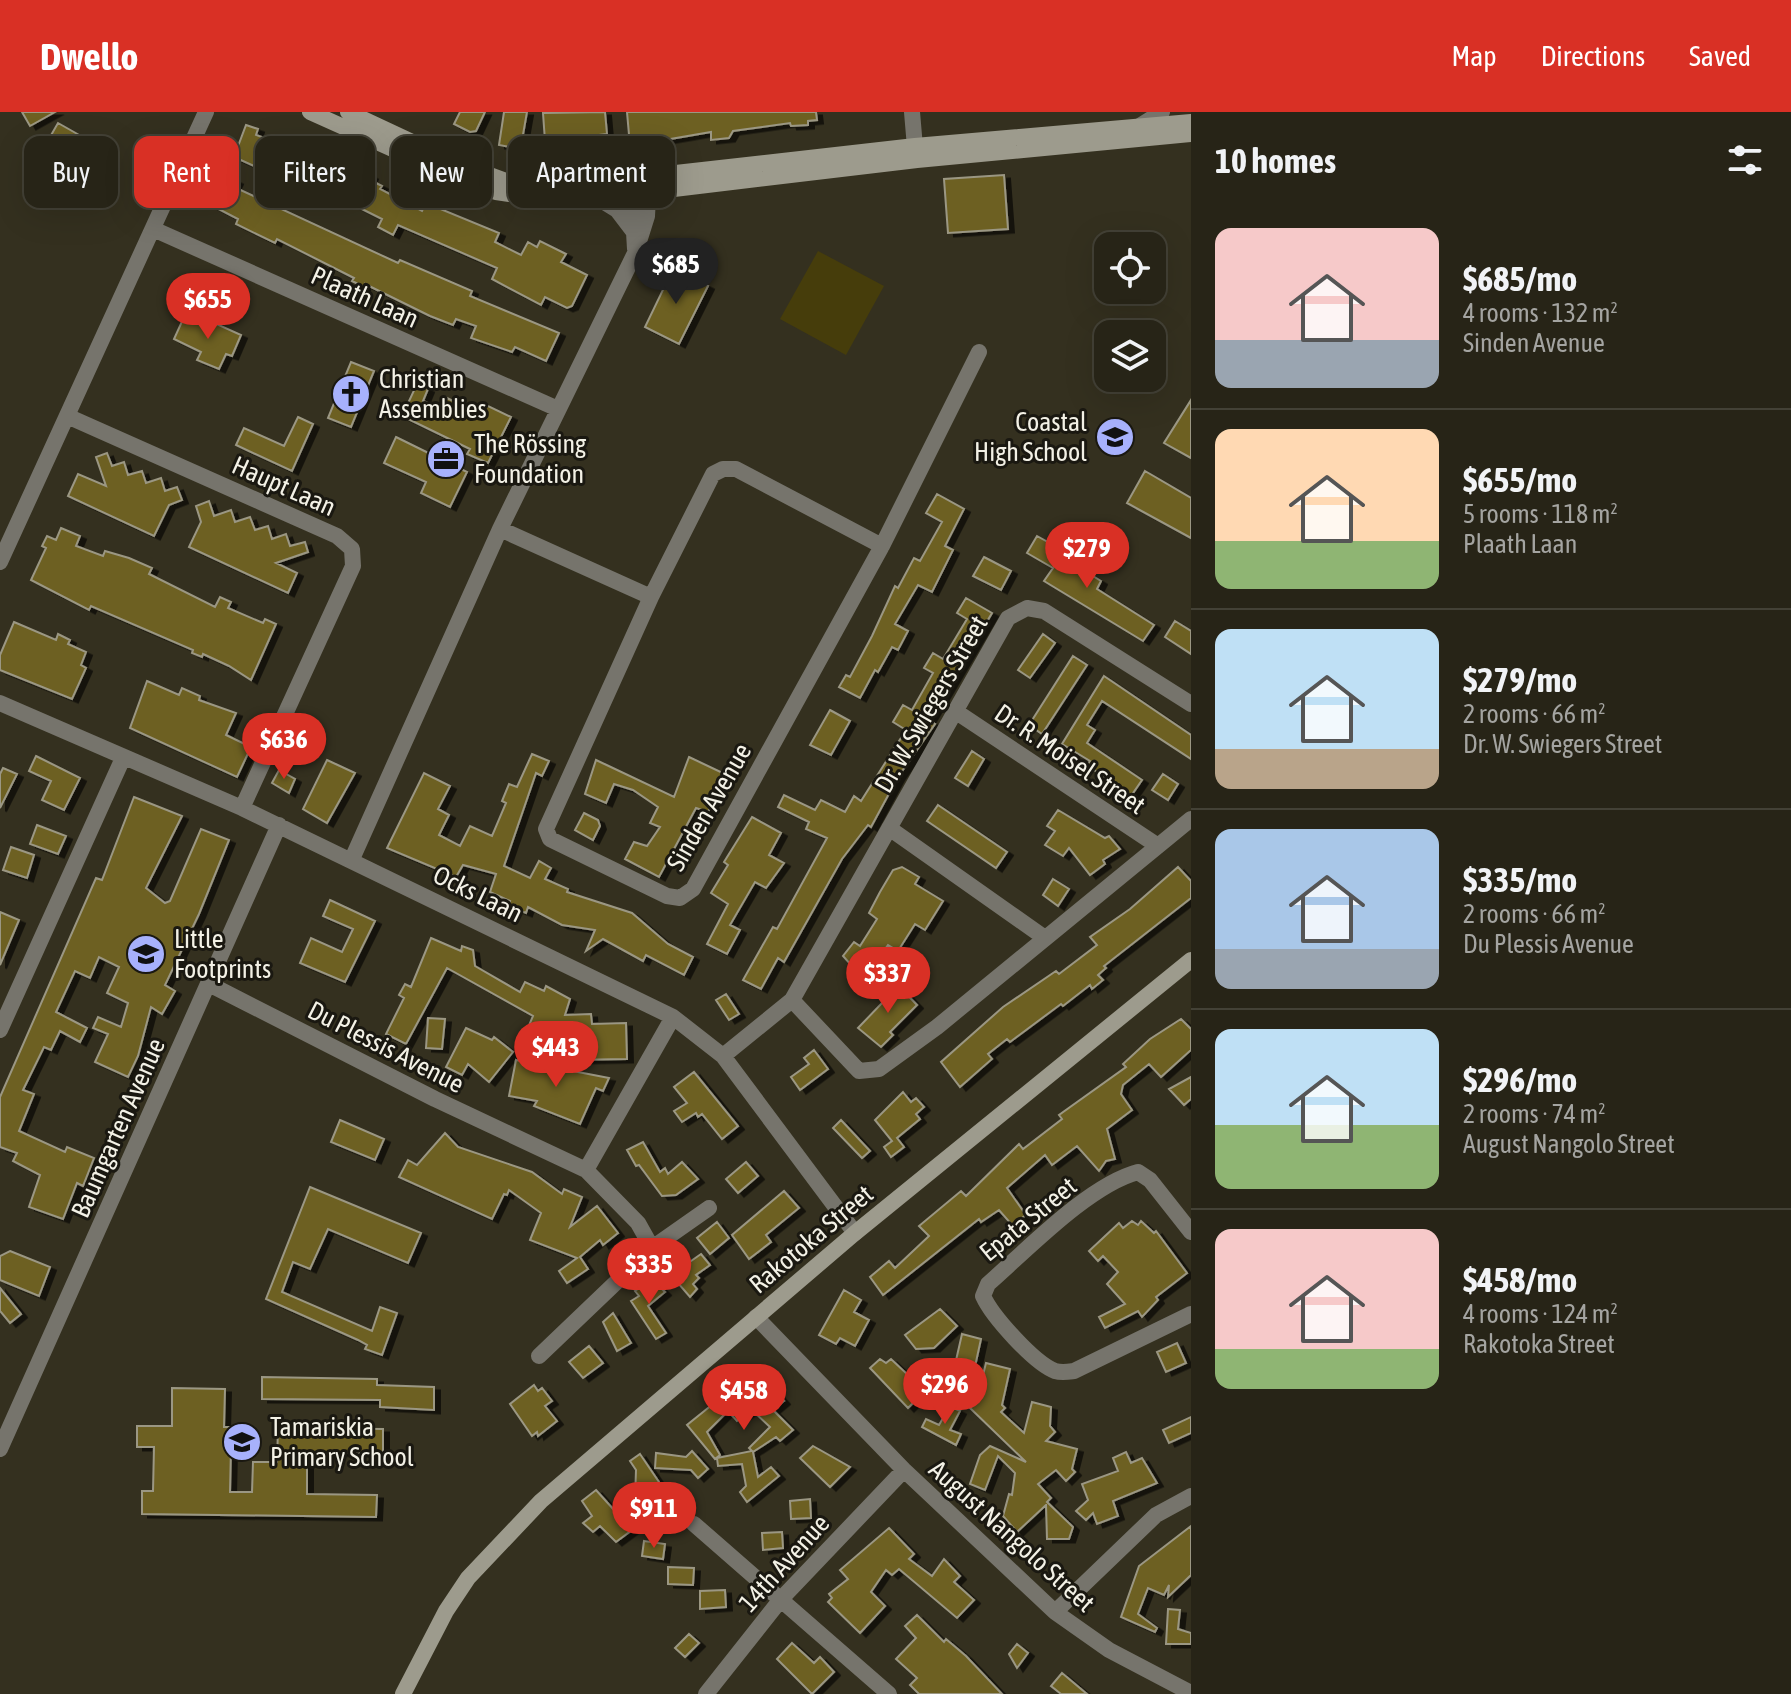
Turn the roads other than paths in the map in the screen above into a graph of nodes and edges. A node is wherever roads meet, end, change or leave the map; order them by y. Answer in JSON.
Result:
{"nodes":[{"id":1,"x":219,"y":112,"type":"edge"},
{"id":2,"x":310,"y":112,"type":"edge"},
{"id":3,"x":348,"y":112,"type":"edge"},
{"id":4,"x":912,"y":112,"type":"edge"},
{"id":5,"x":1162,"y":112,"type":"edge"},
{"id":6,"x":201,"y":117,"type":"edge"},
{"id":7,"x":1191,"y":122,"type":"edge"},
{"id":8,"x":1138,"y":127,"type":"junction"},
{"id":9,"x":1191,"y":134,"type":"edge"},
{"id":10,"x":916,"y":153,"type":"junction"},
{"id":11,"x":675,"y":180,"type":"edge"},
{"id":12,"x":508,"y":181,"type":"edge"},
{"id":13,"x":508,"y":194,"type":"edge"},
{"id":14,"x":614,"y":208,"type":"edge"},
{"id":15,"x":636,"y":208,"type":"edge"},
{"id":16,"x":645,"y":208,"type":"edge"},
{"id":17,"x":153,"y":229,"type":"junction"},
{"id":18,"x":633,"y":231,"type":"junction"},
{"id":19,"x":636,"y":251,"type":"junction"},
{"id":20,"x":979,"y":352,"type":"dead end"},
{"id":21,"x":558,"y":409,"type":"junction"},
{"id":22,"x":67,"y":416,"type":"junction"},
{"id":23,"x":500,"y":529,"type":"junction"},
{"id":24,"x":882,"y":546,"type":"junction"},
{"id":25,"x":0,"y":562,"type":"edge"},
{"id":26,"x":651,"y":597,"type":"junction"},
{"id":27,"x":0,"y":703,"type":"edge"},
{"id":28,"x":1191,"y":704,"type":"edge"},
{"id":29,"x":955,"y":711,"type":"junction"},
{"id":30,"x":123,"y":758,"type":"junction"},
{"id":31,"x":242,"y":808,"type":"junction"},
{"id":32,"x":1191,"y":819,"type":"edge"},
{"id":33,"x":279,"y":825,"type":"junction"},
{"id":34,"x":889,"y":828,"type":"junction"},
{"id":35,"x":1158,"y":846,"type":"junction"},
{"id":36,"x":352,"y":859,"type":"junction"},
{"id":37,"x":1045,"y":938,"type":"junction"},
{"id":38,"x":1191,"y":960,"type":"edge"},
{"id":39,"x":209,"y":984,"type":"junction"},
{"id":40,"x":792,"y":1000,"type":"junction"},
{"id":41,"x":673,"y":1017,"type":"junction"},
{"id":42,"x":0,"y":1030,"type":"edge"},
{"id":43,"x":723,"y":1056,"type":"junction"},
{"id":44,"x":586,"y":1170,"type":"junction"},
{"id":45,"x":709,"y":1208,"type":"dead end"},
{"id":46,"x":1191,"y":1232,"type":"edge"},
{"id":47,"x":855,"y":1233,"type":"junction"},
{"id":48,"x":652,"y":1248,"type":"junction"},
{"id":49,"x":1191,"y":1314,"type":"edge"},
{"id":50,"x":756,"y":1317,"type":"junction"},
{"id":51,"x":539,"y":1356,"type":"dead end"},
{"id":52,"x":0,"y":1449,"type":"edge"},
{"id":53,"x":904,"y":1470,"type":"junction"},
{"id":54,"x":1191,"y":1496,"type":"edge"},
{"id":55,"x":694,"y":1524,"type":"dead end"},
{"id":56,"x":782,"y":1598,"type":"junction"},
{"id":57,"x":1055,"y":1612,"type":"junction"},
{"id":58,"x":1191,"y":1693,"type":"edge"},
{"id":59,"x":403,"y":1694,"type":"edge"},
{"id":60,"x":706,"y":1694,"type":"edge"},
{"id":61,"x":889,"y":1694,"type":"edge"}],
"edges":[{"from":1,"to":6,"type":"street"},
{"from":2,"to":13,"type":"street"},
{"from":3,"to":12,"type":"street"},
{"from":4,"to":10,"type":"street"},
{"from":5,"to":8,"type":"street"},
{"from":6,"to":17,"type":"street"},
{"from":7,"to":8,"type":"street"},
{"from":8,"to":10,"type":"street"},
{"from":9,"to":10,"type":"street"},
{"from":10,"to":11,"type":"street"},
{"from":14,"to":18,"type":"street"},
{"from":15,"to":18,"type":"street"},
{"from":16,"to":19,"type":"street"},
{"from":17,"to":21,"type":"street","name":"Plaath Laan"},
{"from":17,"to":22,"type":"street"},
{"from":18,"to":19,"type":"street"},
{"from":19,"to":21,"type":"street"},
{"from":20,"to":24,"type":"street","name":"Sinden Avenue"},
{"from":21,"to":23,"type":"street"},
{"from":22,"to":25,"type":"street"},
{"from":22,"to":31,"type":"street","name":"Haupt Laan"},
{"from":23,"to":26,"type":"street"},
{"from":23,"to":36,"type":"street"},
{"from":24,"to":26,"type":"street","name":"Sinden Avenue"},
{"from":24,"to":26,"type":"street","name":"Sinden Avenue"},
{"from":27,"to":30,"type":"street","name":"Ocks Laan"},
{"from":28,"to":29,"type":"street","name":"Dr. W. Swiegers Street"},
{"from":29,"to":34,"type":"street","name":"Dr. W. Swiegers Street"},
{"from":29,"to":35,"type":"street","name":"Dr. R. Moisel Street"},
{"from":30,"to":31,"type":"street","name":"Ocks Laan"},
{"from":30,"to":42,"type":"street"},
{"from":31,"to":33,"type":"street","name":"Ocks Laan"},
{"from":32,"to":35,"type":"street"},
{"from":33,"to":36,"type":"street","name":"Ocks Laan"},
{"from":33,"to":39,"type":"street","name":"Baumgarten Avenue"},
{"from":34,"to":37,"type":"street"},
{"from":34,"to":40,"type":"street","name":"Dr. W. Swiegers Street"},
{"from":35,"to":37,"type":"street"},
{"from":36,"to":41,"type":"street","name":"Ocks Laan"},
{"from":37,"to":40,"type":"street"},
{"from":38,"to":47,"type":"street","name":"Rakotoka Street"},
{"from":39,"to":44,"type":"street","name":"Du Plessis Avenue"},
{"from":39,"to":52,"type":"street","name":"Baumgarten Avenue"},
{"from":40,"to":43,"type":"street","name":"Dr. W. Swiegers Street"},
{"from":41,"to":43,"type":"street","name":"Ocks Laan"},
{"from":41,"to":44,"type":"street"},
{"from":43,"to":47,"type":"street","name":"Ocks Laan"},
{"from":44,"to":48,"type":"street","name":"Du Plessis Avenue"},
{"from":45,"to":48,"type":"street"},
{"from":46,"to":49,"type":"street","name":"Epata Street"},
{"from":47,"to":50,"type":"street","name":"Rakotoka Street"},
{"from":48,"to":51,"type":"street"},
{"from":50,"to":53,"type":"street","name":"August Nangolo Street"},
{"from":50,"to":59,"type":"street","name":"Rakotoka Street"},
{"from":53,"to":56,"type":"street","name":"14th Avenue"},
{"from":53,"to":57,"type":"street","name":"August Nangolo Street"},
{"from":54,"to":57,"type":"street"},
{"from":55,"to":56,"type":"street"},
{"from":56,"to":60,"type":"street","name":"14th Avenue"},
{"from":56,"to":61,"type":"street"},
{"from":57,"to":58,"type":"street","name":"August Nangolo Street"}]}
